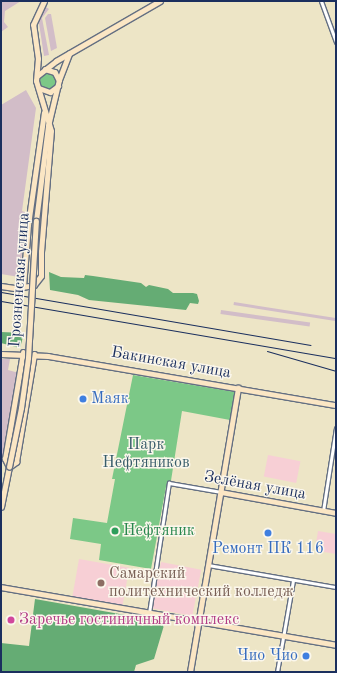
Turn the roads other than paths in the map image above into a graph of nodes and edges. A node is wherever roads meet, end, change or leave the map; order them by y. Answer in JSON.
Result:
{"nodes":[{"id":1,"x":44,"y":1,"type":"edge"},
{"id":2,"x":160,"y":1,"type":"edge"},
{"id":3,"x":321,"y":1,"type":"edge"},
{"id":4,"x":336,"y":42,"type":"edge"},
{"id":5,"x":69,"y":54,"type":"junction"},
{"id":6,"x":38,"y":59,"type":"junction"},
{"id":7,"x":45,"y":69,"type":"junction"},
{"id":8,"x":37,"y":76,"type":"junction"},
{"id":9,"x":59,"y":80,"type":"junction"},
{"id":10,"x":58,"y":86,"type":"junction"},
{"id":11,"x":39,"y":88,"type":"junction"},
{"id":12,"x":45,"y":108,"type":"junction"},
{"id":13,"x":48,"y":126,"type":"junction"},
{"id":14,"x":1,"y":286,"type":"edge"},
{"id":15,"x":23,"y":287,"type":"junction"},
{"id":16,"x":23,"y":353,"type":"junction"},
{"id":17,"x":1,"y":354,"type":"edge"},
{"id":18,"x":34,"y":355,"type":"junction"},
{"id":19,"x":20,"y":373,"type":"junction"},
{"id":20,"x":238,"y":388,"type":"junction"},
{"id":21,"x":336,"y":405,"type":"edge"},
{"id":22,"x":336,"y":428,"type":"edge"},
{"id":23,"x":9,"y":467,"type":"junction"},
{"id":24,"x":221,"y":492,"type":"junction"},
{"id":25,"x":1,"y":507,"type":"edge"},
{"id":26,"x":323,"y":511,"type":"junction"},
{"id":27,"x":336,"y":513,"type":"edge"},
{"id":28,"x":208,"y":565,"type":"junction"},
{"id":29,"x":293,"y":580,"type":"junction"},
{"id":30,"x":1,"y":587,"type":"edge"},
{"id":31,"x":336,"y":587,"type":"edge"},
{"id":32,"x":149,"y":613,"type":"junction"},
{"id":33,"x":199,"y":623,"type":"junction"},
{"id":34,"x":283,"y":637,"type":"junction"},
{"id":35,"x":336,"y":645,"type":"edge"},
{"id":36,"x":190,"y":672,"type":"edge"},
{"id":37,"x":277,"y":672,"type":"edge"}],
"edges":[{"from":1,"to":6,"type":"main road"},
{"from":2,"to":5,"type":"main road"},
{"from":3,"to":4,"type":"street"},
{"from":5,"to":7,"type":"main road"},
{"from":5,"to":9,"type":"main road"},
{"from":6,"to":7,"type":"main road"},
{"from":6,"to":8,"type":"main road"},
{"from":7,"to":8,"type":"main road"},
{"from":7,"to":9,"type":"main road"},
{"from":8,"to":11,"type":"main road"},
{"from":9,"to":10,"type":"main road"},
{"from":10,"to":11,"type":"main road"},
{"from":10,"to":13,"type":"main road"},
{"from":11,"to":12,"type":"main road"},
{"from":12,"to":13,"type":"main road"},
{"from":12,"to":15,"type":"main road"},
{"from":13,"to":15,"type":"main road"},
{"from":13,"to":23,"type":"main road","name":"Грозненская улица","bridge":true},
{"from":14,"to":15,"type":"main road"},
{"from":16,"to":17,"type":"main road","name":"Бакинская улица"},
{"from":16,"to":18,"type":"main road","name":"Бакинская улица"},
{"from":16,"to":19,"type":"main road"},
{"from":18,"to":19,"type":"main road"},
{"from":18,"to":20,"type":"main road","name":"Бакинская улица"},
{"from":18,"to":23,"type":"main road"},
{"from":19,"to":23,"type":"main road"},
{"from":20,"to":21,"type":"main road","name":"Бакинская улица"},
{"from":20,"to":24,"type":"main road"},
{"from":22,"to":26,"type":"street"},
{"from":23,"to":25,"type":"main road","name":"Грозненская улица"},
{"from":24,"to":26,"type":"main road","name":"Зелёная улица"},
{"from":24,"to":28,"type":"main road"},
{"from":24,"to":32,"type":"street","name":"Зелёная улица"},
{"from":26,"to":27,"type":"main road","name":"Зелёная улица"},
{"from":28,"to":29,"type":"street"},
{"from":28,"to":33,"type":"main road"},
{"from":29,"to":31,"type":"street"},
{"from":29,"to":34,"type":"street"},
{"from":30,"to":32,"type":"main road"},
{"from":32,"to":33,"type":"main road"},
{"from":33,"to":34,"type":"main road"},
{"from":33,"to":36,"type":"main road"},
{"from":34,"to":35,"type":"main road"},
{"from":34,"to":37,"type":"street"}]}
